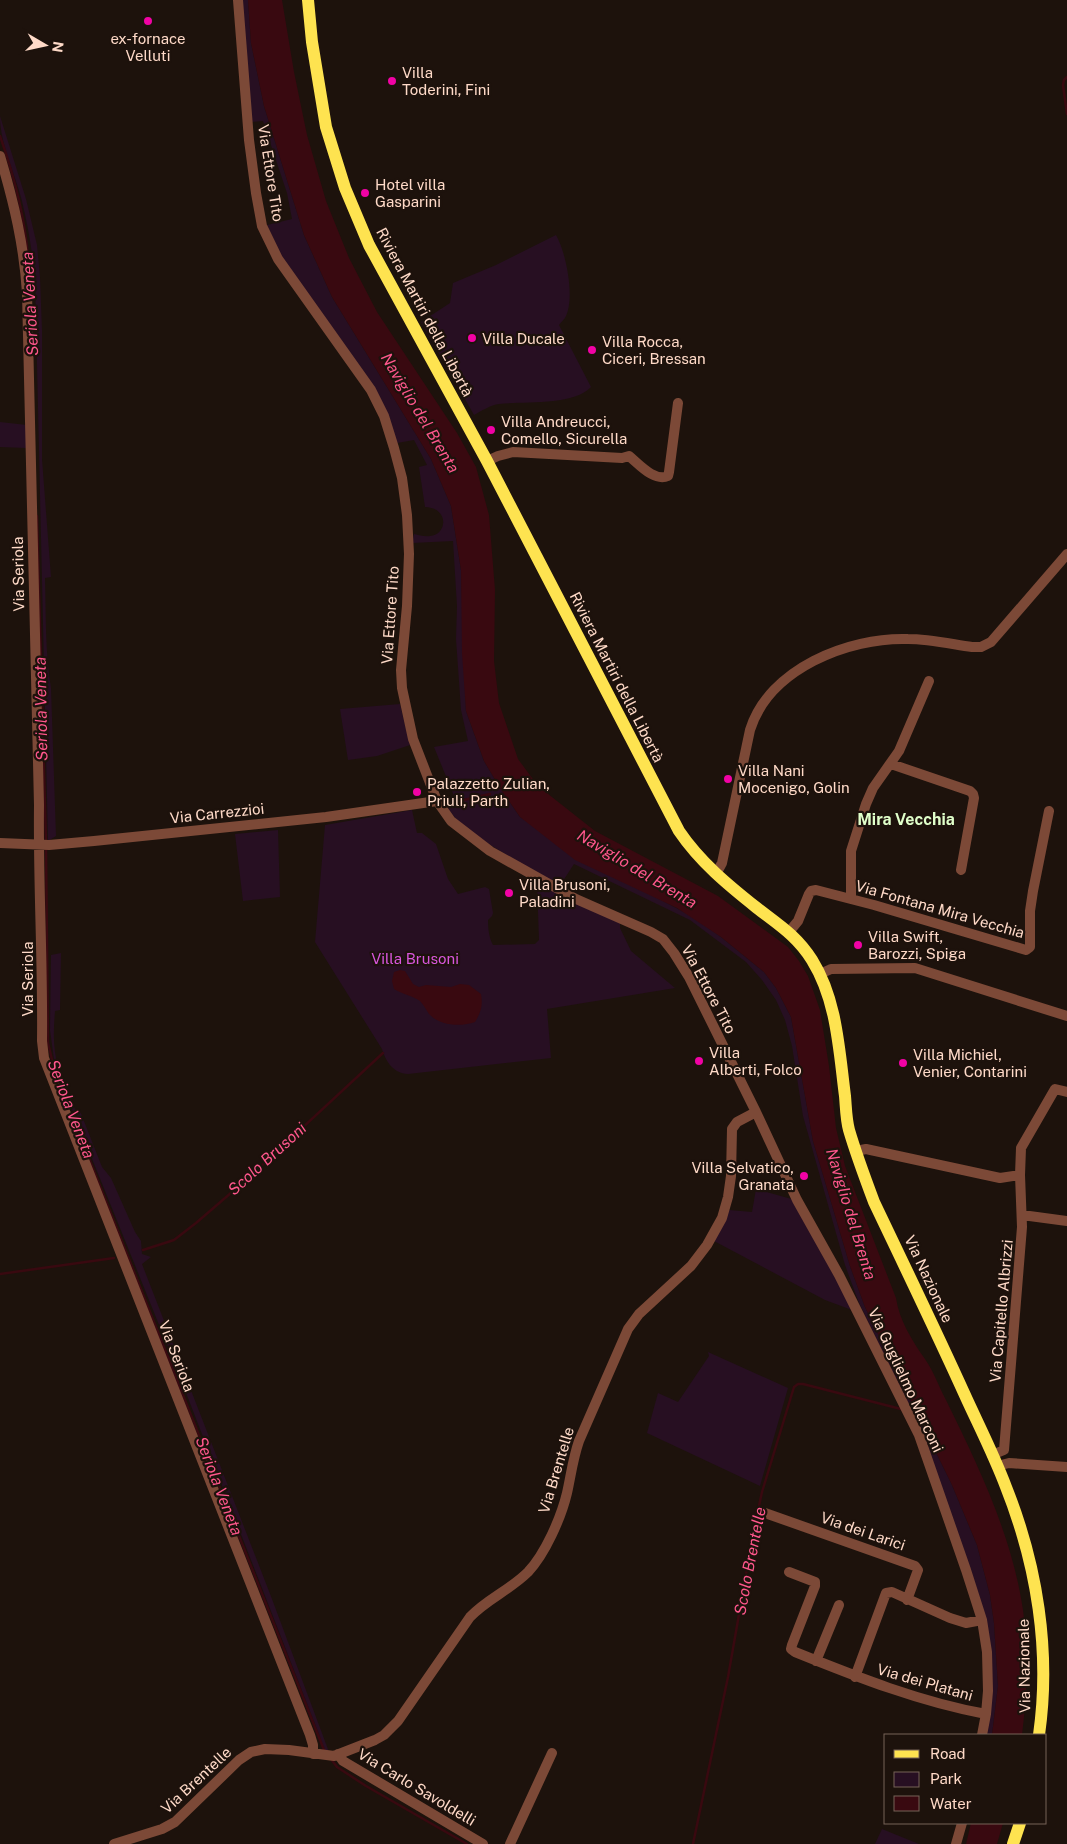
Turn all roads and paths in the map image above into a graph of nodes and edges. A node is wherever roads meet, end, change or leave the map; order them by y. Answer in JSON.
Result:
{"nodes":[{"id":1,"x":238,"y":0,"type":"edge"},
{"id":2,"x":308,"y":0,"type":"edge"},
{"id":3,"x":0,"y":156,"type":"edge"},
{"id":4,"x":678,"y":403,"type":"dead end"},
{"id":5,"x":487,"y":461,"type":"junction"},
{"id":6,"x":1067,"y":554,"type":"edge"},
{"id":7,"x":929,"y":681,"type":"dead end"},
{"id":8,"x":891,"y":764,"type":"junction"},
{"id":9,"x":437,"y":801,"type":"junction"},
{"id":10,"x":1049,"y":811,"type":"dead end"},
{"id":11,"x":0,"y":843,"type":"edge"},
{"id":12,"x":43,"y":845,"type":"junction"},
{"id":13,"x":961,"y":870,"type":"dead end"},
{"id":14,"x":716,"y":874,"type":"junction"},
{"id":15,"x":851,"y":899,"type":"junction"},
{"id":16,"x":789,"y":932,"type":"junction"},
{"id":17,"x":820,"y":974,"type":"junction"},
{"id":18,"x":1067,"y":1016,"type":"edge"},
{"id":19,"x":1067,"y":1092,"type":"edge"},
{"id":20,"x":756,"y":1112,"type":"junction"},
{"id":21,"x":856,"y":1151,"type":"junction"},
{"id":22,"x":1020,"y":1175,"type":"junction"},
{"id":23,"x":1022,"y":1215,"type":"junction"},
{"id":24,"x":1067,"y":1221,"type":"edge"},
{"id":25,"x":1000,"y":1459,"type":"junction"},
{"id":26,"x":1067,"y":1465,"type":"edge"},
{"id":27,"x":765,"y":1513,"type":"dead end"},
{"id":28,"x":788,"y":1572,"type":"dead end"},
{"id":29,"x":907,"y":1600,"type":"junction"},
{"id":30,"x":839,"y":1605,"type":"dead end"},
{"id":31,"x":982,"y":1620,"type":"junction"},
{"id":32,"x":816,"y":1661,"type":"junction"},
{"id":33,"x":855,"y":1677,"type":"junction"},
{"id":34,"x":986,"y":1714,"type":"junction"},
{"id":35,"x":982,"y":1734,"type":"edge"},
{"id":36,"x":1039,"y":1734,"type":"edge"},
{"id":37,"x":552,"y":1753,"type":"dead end"},
{"id":38,"x":313,"y":1754,"type":"junction"},
{"id":39,"x":332,"y":1755,"type":"junction"},
{"id":40,"x":962,"y":1824,"type":"edge"},
{"id":41,"x":1020,"y":1824,"type":"edge"},
{"id":42,"x":114,"y":1844,"type":"edge"},
{"id":43,"x":483,"y":1844,"type":"edge"},
{"id":44,"x":510,"y":1844,"type":"edge"},
{"id":45,"x":956,"y":1844,"type":"edge"},
{"id":46,"x":1013,"y":1844,"type":"edge"}],
"edges":[{"from":1,"to":9,"type":"street","name":"Via Ettore Tito"},
{"from":2,"to":5,"type":"main road","name":"Riviera Martiri della Libertà"},
{"from":3,"to":12,"type":"street","name":"Via Seriola"},
{"from":4,"to":5,"type":"street"},
{"from":5,"to":14,"type":"main road","name":"Riviera Martiri della Libertà"},
{"from":6,"to":14,"type":"street"},
{"from":7,"to":8,"type":"street"},
{"from":8,"to":13,"type":"street"},
{"from":8,"to":15,"type":"street"},
{"from":9,"to":12,"type":"street","name":"Via Carrezzioi"},
{"from":9,"to":20,"type":"street","name":"Via Ettore Tito"},
{"from":10,"to":15,"type":"street","name":"Via Fontana Mira Vecchia"},
{"from":11,"to":12,"type":"street","name":"Via Carrezzioi"},
{"from":12,"to":38,"type":"street","name":"Via Seriola"},
{"from":14,"to":16,"type":"main road","name":"Via Nazionale"},
{"from":15,"to":16,"type":"street","name":"Via Fontana Mira Vecchia"},
{"from":16,"to":17,"type":"main road","name":"Via Nazionale"},
{"from":17,"to":18,"type":"street"},
{"from":17,"to":21,"type":"main road","name":"Via Nazionale"},
{"from":19,"to":22,"type":"street","name":"Via Capitello Albrizzi"},
{"from":20,"to":31,"type":"street","name":"Via Guglielmo Marconi"},
{"from":20,"to":39,"type":"street","name":"Via Brentelle"},
{"from":21,"to":22,"type":"street"},
{"from":21,"to":25,"type":"main road","name":"Via Nazionale"},
{"from":22,"to":23,"type":"street","name":"Via Capitello Albrizzi"},
{"from":23,"to":24,"type":"street"},
{"from":23,"to":25,"type":"street","name":"Via Capitello Albrizzi"},
{"from":25,"to":26,"type":"street"},
{"from":25,"to":36,"type":"main road","name":"Via Nazionale"},
{"from":27,"to":29,"type":"street","name":"Via dei Larici"},
{"from":28,"to":32,"type":"street","name":"Via dei Platani"},
{"from":29,"to":31,"type":"street"},
{"from":29,"to":33,"type":"street","name":"Via dei Platani"},
{"from":30,"to":32,"type":"street"},
{"from":31,"to":34,"type":"street","name":"Via Guglielmo Marconi"},
{"from":32,"to":33,"type":"street","name":"Via dei Platani"},
{"from":33,"to":34,"type":"street","name":"Via dei Platani"},
{"from":34,"to":35,"type":"street","name":"Via Guglielmo Marconi"},
{"from":37,"to":44,"type":"street"},
{"from":38,"to":39,"type":"street","name":"Via Brentelle"},
{"from":38,"to":42,"type":"street","name":"Via Brentelle"},
{"from":39,"to":43,"type":"street","name":"Via Carlo Savoldelli"},
{"from":40,"to":45,"type":"street"},
{"from":41,"to":46,"type":"main road"}]}
